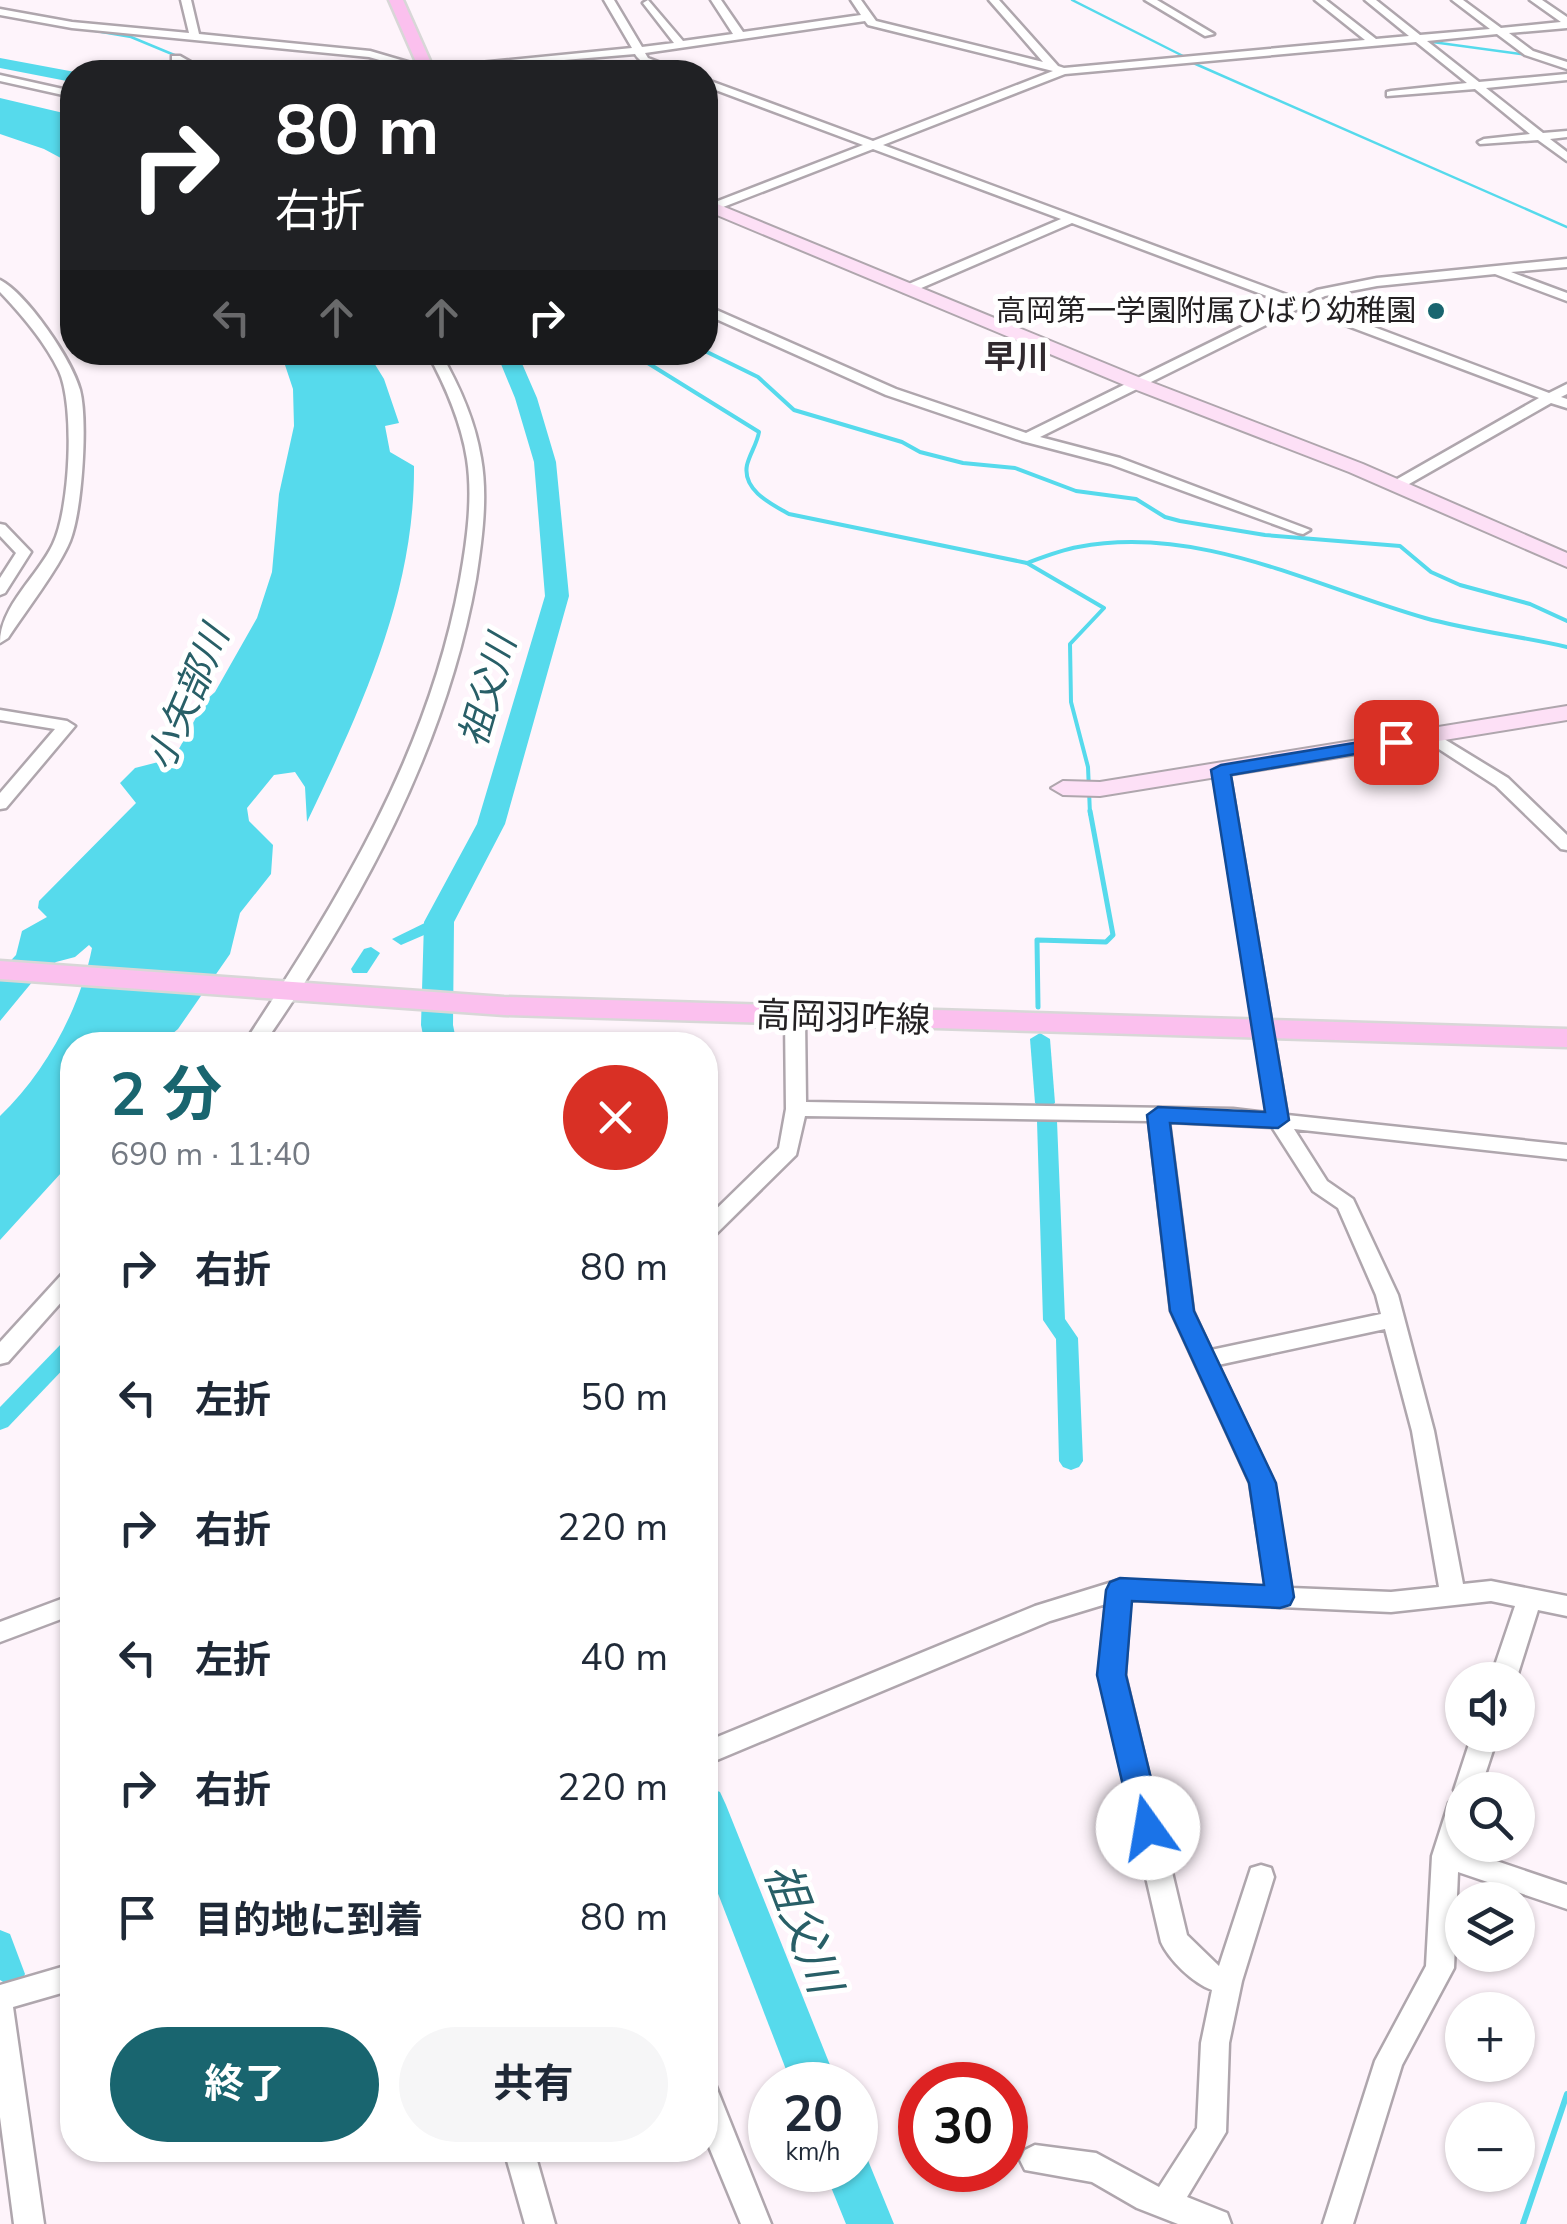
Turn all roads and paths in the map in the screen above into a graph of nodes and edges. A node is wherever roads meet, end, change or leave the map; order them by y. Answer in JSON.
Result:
{"nodes":[{"id":1,"x":186,"y":0,"type":"edge"},
{"id":2,"x":396,"y":0,"type":"edge"},
{"id":3,"x":609,"y":0,"type":"edge"},
{"id":4,"x":716,"y":0,"type":"edge"},
{"id":5,"x":856,"y":0,"type":"edge"},
{"id":6,"x":994,"y":0,"type":"edge"},
{"id":7,"x":1150,"y":0,"type":"edge"},
{"id":8,"x":1320,"y":0,"type":"edge"},
{"id":9,"x":1370,"y":0,"type":"edge"},
{"id":10,"x":1457,"y":0,"type":"edge"},
{"id":11,"x":1536,"y":0,"type":"edge"},
{"id":12,"x":648,"y":3,"type":"dead end"},
{"id":13,"x":0,"y":12,"type":"edge"},
{"id":14,"x":869,"y":18,"type":"junction"},
{"id":15,"x":1567,"y":24,"type":"edge"},
{"id":16,"x":1499,"y":31,"type":"junction"},
{"id":17,"x":1208,"y":34,"type":"dead end"},
{"id":18,"x":740,"y":36,"type":"junction"},
{"id":19,"x":195,"y":38,"type":"junction"},
{"id":20,"x":1416,"y":38,"type":"junction"},
{"id":21,"x":1373,"y":42,"type":"junction"},
{"id":22,"x":680,"y":44,"type":"junction"},
{"id":23,"x":644,"y":50,"type":"junction"},
{"id":24,"x":176,"y":58,"type":"dead end"},
{"id":25,"x":180,"y":60,"type":"edge"},
{"id":26,"x":390,"y":60,"type":"edge"},
{"id":27,"x":424,"y":60,"type":"edge"},
{"id":28,"x":546,"y":60,"type":"edge"},
{"id":29,"x":644,"y":60,"type":"edge"},
{"id":30,"x":1567,"y":66,"type":"edge"},
{"id":31,"x":1059,"y":70,"type":"junction"},
{"id":32,"x":1567,"y":77,"type":"edge"},
{"id":33,"x":0,"y":78,"type":"edge"},
{"id":34,"x":1475,"y":86,"type":"junction"},
{"id":35,"x":718,"y":87,"type":"edge"},
{"id":36,"x":60,"y":91,"type":"edge"},
{"id":37,"x":1391,"y":94,"type":"dead end"},
{"id":38,"x":1567,"y":134,"type":"edge"},
{"id":39,"x":1540,"y":136,"type":"junction"},
{"id":40,"x":1484,"y":142,"type":"dead end"},
{"id":41,"x":880,"y":143,"type":"junction"},
{"id":42,"x":1567,"y":158,"type":"edge"},
{"id":43,"x":718,"y":203,"type":"edge"},
{"id":44,"x":718,"y":211,"type":"edge"},
{"id":45,"x":1072,"y":219,"type":"junction"},
{"id":46,"x":1567,"y":263,"type":"edge"},
{"id":47,"x":1494,"y":271,"type":"junction"},
{"id":48,"x":0,"y":284,"type":"edge"},
{"id":49,"x":908,"y":288,"type":"junction"},
{"id":50,"x":1567,"y":296,"type":"edge"},
{"id":51,"x":1302,"y":302,"type":"junction"},
{"id":52,"x":718,"y":315,"type":"edge"},
{"id":53,"x":60,"y":362,"type":"edge"},
{"id":54,"x":62,"y":365,"type":"edge"},
{"id":55,"x":439,"y":365,"type":"edge"},
{"id":56,"x":1136,"y":382,"type":"junction"},
{"id":57,"x":1558,"y":396,"type":"edge"},
{"id":58,"x":1027,"y":438,"type":"junction"},
{"id":59,"x":1397,"y":485,"type":"junction"},
{"id":60,"x":0,"y":528,"type":"edge"},
{"id":61,"x":1303,"y":530,"type":"dead end"},
{"id":62,"x":1567,"y":562,"type":"edge"},
{"id":63,"x":0,"y":590,"type":"edge"},
{"id":64,"x":0,"y":638,"type":"edge"},
{"id":65,"x":1567,"y":713,"type":"edge"},
{"id":66,"x":0,"y":716,"type":"edge"},
{"id":67,"x":1431,"y":736,"type":"junction"},
{"id":68,"x":1221,"y":770,"type":"junction"},
{"id":69,"x":1082,"y":789,"type":"dead end"},
{"id":70,"x":0,"y":804,"type":"edge"},
{"id":71,"x":1567,"y":845,"type":"edge"},
{"id":72,"x":0,"y":970,"type":"edge"},
{"id":73,"x":278,"y":991,"type":"junction"},
{"id":74,"x":794,"y":1017,"type":"junction"},
{"id":75,"x":1265,"y":1030,"type":"junction"},
{"id":76,"x":259,"y":1032,"type":"edge"},
{"id":77,"x":1567,"y":1038,"type":"edge"},
{"id":78,"x":796,"y":1109,"type":"junction"},
{"id":79,"x":1158,"y":1115,"type":"junction"},
{"id":80,"x":1278,"y":1120,"type":"junction"},
{"id":81,"x":1567,"y":1152,"type":"edge"},
{"id":82,"x":718,"y":1220,"type":"edge"},
{"id":83,"x":60,"y":1290,"type":"edge"},
{"id":84,"x":1394,"y":1319,"type":"junction"},
{"id":85,"x":0,"y":1356,"type":"edge"},
{"id":86,"x":1205,"y":1360,"type":"junction"},
{"id":87,"x":1120,"y":1590,"type":"junction"},
{"id":88,"x":1452,"y":1593,"type":"junction"},
{"id":89,"x":1530,"y":1596,"type":"junction"},
{"id":90,"x":1280,"y":1597,"type":"junction"},
{"id":91,"x":1567,"y":1606,"type":"edge"},
{"id":92,"x":60,"y":1610,"type":"edge"},
{"id":93,"x":0,"y":1632,"type":"edge"},
{"id":94,"x":1509,"y":1662,"type":"edge"},
{"id":95,"x":718,"y":1749,"type":"edge"},
{"id":96,"x":1445,"y":1856,"type":"edge"},
{"id":97,"x":1463,"y":1862,"type":"edge"},
{"id":98,"x":1261,"y":1877,"type":"dead end"},
{"id":99,"x":1567,"y":1896,"type":"edge"},
{"id":100,"x":60,"y":1980,"type":"edge"},
{"id":101,"x":1228,"y":1981,"type":"junction"},
{"id":102,"x":0,"y":1998,"type":"edge"},
{"id":103,"x":0,"y":2010,"type":"edge"},
{"id":104,"x":718,"y":2134,"type":"edge"},
{"id":105,"x":1035,"y":2160,"type":"dead end"},
{"id":106,"x":523,"y":2162,"type":"edge"},
{"id":107,"x":1166,"y":2204,"type":"junction"},
{"id":108,"x":29,"y":2224,"type":"edge"},
{"id":109,"x":540,"y":2224,"type":"edge"},
{"id":110,"x":756,"y":2224,"type":"edge"},
{"id":111,"x":1216,"y":2224,"type":"edge"},
{"id":112,"x":1338,"y":2224,"type":"edge"}],
"edges":[{"from":1,"to":19,"type":"street"},
{"from":2,"to":27,"type":"main road"},
{"from":3,"to":23,"type":"street"},
{"from":4,"to":18,"type":"street"},
{"from":5,"to":14,"type":"street"},
{"from":6,"to":31,"type":"street"},
{"from":7,"to":17,"type":"street"},
{"from":8,"to":21,"type":"street"},
{"from":9,"to":20,"type":"street"},
{"from":10,"to":16,"type":"street"},
{"from":11,"to":15,"type":"street"},
{"from":12,"to":22,"type":"street"},
{"from":13,"to":19,"type":"street"},
{"from":14,"to":18,"type":"street"},
{"from":14,"to":31,"type":"street"},
{"from":15,"to":16,"type":"street"},
{"from":16,"to":20,"type":"street"},
{"from":16,"to":30,"type":"street"},
{"from":18,"to":22,"type":"street"},
{"from":19,"to":26,"type":"street"},
{"from":20,"to":21,"type":"street"},
{"from":20,"to":34,"type":"street"},
{"from":21,"to":31,"type":"street"},
{"from":22,"to":23,"type":"street"},
{"from":23,"to":28,"type":"street"},
{"from":23,"to":29,"type":"street"},
{"from":24,"to":25,"type":"street"},
{"from":31,"to":41,"type":"street"},
{"from":32,"to":34,"type":"street"},
{"from":33,"to":36,"type":"street"},
{"from":34,"to":37,"type":"street"},
{"from":34,"to":39,"type":"street"},
{"from":35,"to":41,"type":"street"},
{"from":38,"to":39,"type":"street"},
{"from":39,"to":40,"type":"street"},
{"from":39,"to":42,"type":"street"},
{"from":41,"to":43,"type":"street"},
{"from":41,"to":45,"type":"street"},
{"from":44,"to":49,"type":"street"},
{"from":45,"to":49,"type":"street"},
{"from":45,"to":51,"type":"street"},
{"from":46,"to":47,"type":"street"},
{"from":47,"to":50,"type":"street"},
{"from":47,"to":51,"type":"street"},
{"from":48,"to":53,"type":"street"},
{"from":49,"to":56,"type":"street"},
{"from":51,"to":56,"type":"street"},
{"from":51,"to":57,"type":"street"},
{"from":52,"to":58,"type":"street"},
{"from":54,"to":64,"type":"street"},
{"from":55,"to":73,"type":"street"},
{"from":56,"to":58,"type":"street"},
{"from":56,"to":59,"type":"street"},
{"from":57,"to":59,"type":"street"},
{"from":58,"to":61,"type":"street"},
{"from":59,"to":62,"type":"street"},
{"from":60,"to":63,"type":"street"},
{"from":65,"to":67,"type":"street"},
{"from":66,"to":70,"type":"street"},
{"from":67,"to":68,"type":"street"},
{"from":67,"to":71,"type":"street"},
{"from":68,"to":69,"type":"street"},
{"from":68,"to":75,"type":"street"},
{"from":72,"to":73,"type":"main road","name":"高岡羽咋線"},
{"from":73,"to":74,"type":"main road","name":"高岡羽咋線"},
{"from":73,"to":76,"type":"street"},
{"from":74,"to":75,"type":"main road","name":"高岡羽咋線"},
{"from":74,"to":78,"type":"street"},
{"from":75,"to":77,"type":"main road","name":"高岡羽咋線"},
{"from":75,"to":80,"type":"street"},
{"from":78,"to":79,"type":"street"},
{"from":78,"to":82,"type":"street"},
{"from":79,"to":80,"type":"street"},
{"from":79,"to":86,"type":"street"},
{"from":80,"to":81,"type":"street"},
{"from":80,"to":84,"type":"street"},
{"from":83,"to":85,"type":"street"},
{"from":84,"to":86,"type":"street"},
{"from":84,"to":88,"type":"street"},
{"from":86,"to":90,"type":"street"},
{"from":87,"to":90,"type":"street"},
{"from":87,"to":95,"type":"street"},
{"from":87,"to":101,"type":"street"},
{"from":88,"to":89,"type":"street"},
{"from":88,"to":90,"type":"street"},
{"from":89,"to":91,"type":"street"},
{"from":89,"to":94,"type":"street"},
{"from":92,"to":93,"type":"street"},
{"from":96,"to":112,"type":"street"},
{"from":97,"to":99,"type":"street"},
{"from":98,"to":101,"type":"street"},
{"from":100,"to":102,"type":"street"},
{"from":101,"to":107,"type":"street"},
{"from":103,"to":108,"type":"street"},
{"from":104,"to":110,"type":"street"},
{"from":105,"to":107,"type":"street"},
{"from":106,"to":109,"type":"street"},
{"from":107,"to":111,"type":"street"}]}
